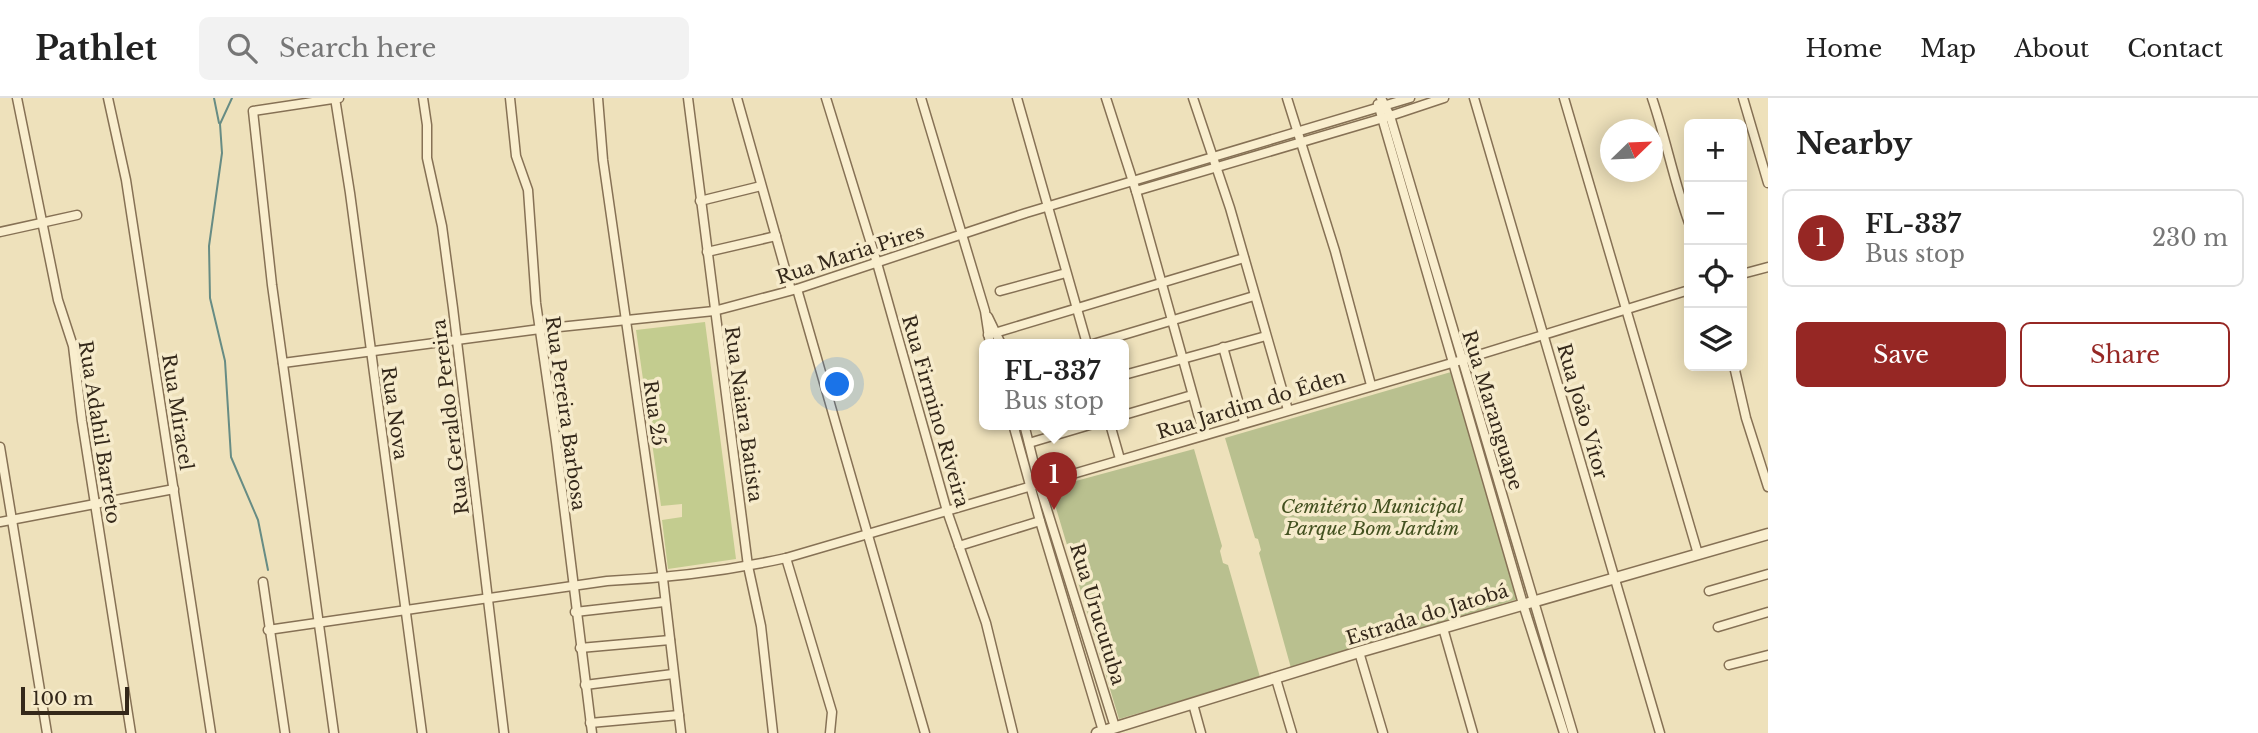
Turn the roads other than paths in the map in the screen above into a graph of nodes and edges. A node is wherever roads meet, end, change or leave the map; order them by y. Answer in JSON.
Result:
{"nodes":[{"id":1,"x":18,"y":98,"type":"edge"},
{"id":2,"x":108,"y":98,"type":"edge"},
{"id":3,"x":336,"y":98,"type":"edge"},
{"id":4,"x":423,"y":98,"type":"edge"},
{"id":5,"x":510,"y":98,"type":"edge"},
{"id":6,"x":598,"y":98,"type":"edge"},
{"id":7,"x":688,"y":98,"type":"edge"},
{"id":8,"x":737,"y":98,"type":"edge"},
{"id":9,"x":826,"y":98,"type":"edge"},
{"id":10,"x":921,"y":98,"type":"edge"},
{"id":11,"x":1017,"y":98,"type":"edge"},
{"id":12,"x":1106,"y":98,"type":"edge"},
{"id":13,"x":1193,"y":98,"type":"edge"},
{"id":14,"x":1287,"y":98,"type":"edge"},
{"id":15,"x":1410,"y":98,"type":"edge"},
{"id":16,"x":1444,"y":98,"type":"edge"},
{"id":17,"x":1474,"y":98,"type":"edge"},
{"id":18,"x":1564,"y":98,"type":"edge"},
{"id":19,"x":1652,"y":98,"type":"edge"},
{"id":20,"x":1743,"y":98,"type":"edge"},
{"id":21,"x":1381,"y":102,"type":"edge"},
{"id":22,"x":1385,"y":118,"type":"junction"},
{"id":23,"x":1299,"y":137,"type":"junction"},
{"id":24,"x":1214,"y":163,"type":"junction"},
{"id":25,"x":1768,"y":183,"type":"edge"},
{"id":26,"x":761,"y":186,"type":"junction"},
{"id":27,"x":1134,"y":187,"type":"junction"},
{"id":28,"x":700,"y":201,"type":"junction"},
{"id":29,"x":1048,"y":206,"type":"junction"},
{"id":30,"x":1684,"y":207,"type":"edge"},
{"id":31,"x":78,"y":215,"type":"dead end"},
{"id":32,"x":42,"y":224,"type":"junction"},
{"id":33,"x":0,"y":232,"type":"edge"},
{"id":34,"x":960,"y":235,"type":"junction"},
{"id":35,"x":776,"y":236,"type":"junction"},
{"id":36,"x":707,"y":252,"type":"junction"},
{"id":37,"x":1244,"y":258,"type":"junction"},
{"id":38,"x":877,"y":263,"type":"junction"},
{"id":39,"x":1768,"y":267,"type":"edge"},
{"id":40,"x":1066,"y":273,"type":"junction"},
{"id":41,"x":1747,"y":273,"type":"edge"},
{"id":42,"x":1161,"y":284,"type":"junction"},
{"id":43,"x":794,"y":289,"type":"junction"},
{"id":44,"x":1000,"y":291,"type":"dead end"},
{"id":45,"x":1684,"y":291,"type":"edge"},
{"id":46,"x":1254,"y":296,"type":"junction"},
{"id":47,"x":1627,"y":307,"type":"junction"},
{"id":48,"x":1077,"y":308,"type":"junction"},
{"id":49,"x":714,"y":311,"type":"junction"},
{"id":50,"x":626,"y":320,"type":"junction"},
{"id":51,"x":1172,"y":321,"type":"junction"},
{"id":52,"x":540,"y":329,"type":"junction"},
{"id":53,"x":1544,"y":333,"type":"junction"},
{"id":54,"x":1266,"y":336,"type":"junction"},
{"id":55,"x":992,"y":337,"type":"edge"},
{"id":56,"x":1086,"y":339,"type":"edge"},
{"id":57,"x":1110,"y":339,"type":"edge"},
{"id":58,"x":456,"y":341,"type":"junction"},
{"id":59,"x":1223,"y":346,"type":"junction"},
{"id":60,"x":370,"y":353,"type":"junction"},
{"id":61,"x":1182,"y":358,"type":"junction"},
{"id":62,"x":1458,"y":361,"type":"junction"},
{"id":63,"x":283,"y":363,"type":"junction"},
{"id":64,"x":1735,"y":371,"type":"edge"},
{"id":65,"x":1129,"y":374,"type":"edge"},
{"id":66,"x":1371,"y":385,"type":"junction"},
{"id":67,"x":1192,"y":395,"type":"junction"},
{"id":68,"x":1288,"y":410,"type":"junction"},
{"id":69,"x":1129,"y":414,"type":"edge"},
{"id":70,"x":1244,"y":422,"type":"junction"},
{"id":71,"x":1015,"y":430,"type":"edge"},
{"id":72,"x":1026,"y":430,"type":"edge"},
{"id":73,"x":1073,"y":430,"type":"edge"},
{"id":74,"x":1112,"y":430,"type":"edge"},
{"id":75,"x":1204,"y":435,"type":"junction"},
{"id":76,"x":1029,"y":443,"type":"junction"},
{"id":77,"x":0,"y":447,"type":"edge"},
{"id":78,"x":1120,"y":460,"type":"junction"},
{"id":79,"x":1035,"y":485,"type":"junction"},
{"id":80,"x":1768,"y":487,"type":"edge"},
{"id":81,"x":174,"y":489,"type":"junction"},
{"id":82,"x":95,"y":503,"type":"junction"},
{"id":83,"x":947,"y":511,"type":"junction"},
{"id":84,"x":13,"y":521,"type":"junction"},
{"id":85,"x":1040,"y":521,"type":"junction"},
{"id":86,"x":0,"y":522,"type":"edge"},
{"id":87,"x":868,"y":534,"type":"junction"},
{"id":88,"x":1768,"y":534,"type":"edge"},
{"id":89,"x":959,"y":545,"type":"junction"},
{"id":90,"x":1698,"y":554,"type":"junction"},
{"id":91,"x":786,"y":558,"type":"junction"},
{"id":92,"x":748,"y":566,"type":"junction"},
{"id":93,"x":1768,"y":574,"type":"edge"},
{"id":94,"x":663,"y":579,"type":"junction"},
{"id":95,"x":1614,"y":579,"type":"junction"},
{"id":96,"x":263,"y":582,"type":"dead end"},
{"id":97,"x":573,"y":587,"type":"junction"},
{"id":98,"x":1709,"y":591,"type":"dead end"},
{"id":99,"x":488,"y":599,"type":"junction"},
{"id":100,"x":664,"y":602,"type":"junction"},
{"id":101,"x":1528,"y":603,"type":"junction"},
{"id":102,"x":405,"y":611,"type":"junction"},
{"id":103,"x":575,"y":612,"type":"junction"},
{"id":104,"x":1768,"y":612,"type":"edge"},
{"id":105,"x":320,"y":622,"type":"junction"},
{"id":106,"x":1443,"y":628,"type":"junction"},
{"id":107,"x":1718,"y":628,"type":"dead end"},
{"id":108,"x":268,"y":630,"type":"junction"},
{"id":109,"x":670,"y":640,"type":"junction"},
{"id":110,"x":580,"y":648,"type":"junction"},
{"id":111,"x":1359,"y":652,"type":"junction"},
{"id":112,"x":1768,"y":654,"type":"edge"},
{"id":113,"x":1729,"y":665,"type":"dead end"},
{"id":114,"x":673,"y":674,"type":"junction"},
{"id":115,"x":1276,"y":679,"type":"junction"},
{"id":116,"x":585,"y":685,"type":"junction"},
{"id":117,"x":1192,"y":704,"type":"junction"},
{"id":118,"x":679,"y":715,"type":"junction"},
{"id":119,"x":590,"y":723,"type":"junction"},
{"id":120,"x":1115,"y":730,"type":"edge"},
{"id":121,"x":1101,"y":732,"type":"edge"},
{"id":122,"x":47,"y":733,"type":"edge"},
{"id":123,"x":131,"y":733,"type":"edge"},
{"id":124,"x":211,"y":733,"type":"edge"},
{"id":125,"x":285,"y":733,"type":"edge"},
{"id":126,"x":334,"y":733,"type":"edge"},
{"id":127,"x":422,"y":733,"type":"edge"},
{"id":128,"x":504,"y":733,"type":"edge"},
{"id":129,"x":592,"y":733,"type":"edge"},
{"id":130,"x":681,"y":733,"type":"edge"},
{"id":131,"x":773,"y":733,"type":"edge"},
{"id":132,"x":830,"y":733,"type":"edge"},
{"id":133,"x":925,"y":733,"type":"edge"},
{"id":134,"x":1013,"y":733,"type":"edge"},
{"id":135,"x":1201,"y":733,"type":"edge"},
{"id":136,"x":1292,"y":733,"type":"edge"},
{"id":137,"x":1383,"y":733,"type":"edge"},
{"id":138,"x":1474,"y":733,"type":"edge"},
{"id":139,"x":1564,"y":733,"type":"edge"},
{"id":140,"x":1573,"y":733,"type":"edge"},
{"id":141,"x":1660,"y":733,"type":"edge"}],
"edges":[{"from":1,"to":32,"type":"street","name":"Rua Adahil Barreto"},
{"from":2,"to":81,"type":"street","name":"Rua Miracel"},
{"from":3,"to":60,"type":"street","name":"Rua Nova"},
{"from":3,"to":63,"type":"street"},
{"from":4,"to":58,"type":"street","name":"Rua Geraldo Pereira"},
{"from":5,"to":52,"type":"street","name":"Rua Pereira Barbosa"},
{"from":6,"to":50,"type":"street","name":"Rua 25"},
{"from":7,"to":28,"type":"street","name":"Rua Naiara Batista"},
{"from":8,"to":26,"type":"street"},
{"from":9,"to":38,"type":"street","name":"Rua Firmino Riveira"},
{"from":10,"to":34,"type":"street"},
{"from":11,"to":29,"type":"street"},
{"from":12,"to":27,"type":"street"},
{"from":13,"to":24,"type":"street"},
{"from":14,"to":23,"type":"street"},
{"from":15,"to":21,"type":"street","name":"Rua Maria Pires"},
{"from":16,"to":22,"type":"street","name":"Rua Maria Pires"},
{"from":17,"to":53,"type":"street","name":"Rua João Vítor"},
{"from":18,"to":47,"type":"street"},
{"from":19,"to":30,"type":"street"},
{"from":20,"to":25,"type":"street"},
{"from":21,"to":22,"type":"street","name":"Rua Maranguape"},
{"from":21,"to":23,"type":"street","name":"Rua Maria Pires"},
{"from":22,"to":23,"type":"street","name":"Rua Maria Pires"},
{"from":22,"to":62,"type":"street","name":"Rua Maranguape"},
{"from":23,"to":24,"type":"street","name":"Rua Maria Pires"},
{"from":23,"to":66,"type":"street"},
{"from":24,"to":27,"type":"street","name":"Rua Maria Pires"},
{"from":24,"to":37,"type":"street"},
{"from":26,"to":28,"type":"street"},
{"from":26,"to":35,"type":"street"},
{"from":27,"to":29,"type":"street","name":"Rua Maria Pires"},
{"from":27,"to":42,"type":"street"},
{"from":28,"to":36,"type":"street","name":"Rua Naiara Batista"},
{"from":29,"to":34,"type":"street","name":"Rua Maria Pires"},
{"from":29,"to":40,"type":"street"},
{"from":31,"to":32,"type":"street"},
{"from":32,"to":33,"type":"street"},
{"from":32,"to":82,"type":"street","name":"Rua Adahil Barreto"},
{"from":34,"to":38,"type":"street","name":"Rua Maria Pires"},
{"from":34,"to":55,"type":"street"},
{"from":35,"to":36,"type":"street"},
{"from":35,"to":43,"type":"street"},
{"from":36,"to":49,"type":"street","name":"Rua Naiara Batista"},
{"from":37,"to":42,"type":"street"},
{"from":37,"to":46,"type":"street"},
{"from":38,"to":43,"type":"street","name":"Rua Maria Pires"},
{"from":38,"to":83,"type":"street","name":"Rua Firmino Riveira"},
{"from":39,"to":41,"type":"street"},
{"from":40,"to":44,"type":"street"},
{"from":40,"to":48,"type":"street"},
{"from":42,"to":48,"type":"street"},
{"from":42,"to":51,"type":"street"},
{"from":43,"to":49,"type":"street","name":"Rua Maria Pires"},
{"from":43,"to":87,"type":"street"},
{"from":45,"to":47,"type":"street","name":"Rua Jardim do Éden"},
{"from":46,"to":51,"type":"street"},
{"from":46,"to":54,"type":"street"},
{"from":47,"to":53,"type":"street","name":"Rua Jardim do Éden"},
{"from":47,"to":90,"type":"street"},
{"from":48,"to":55,"type":"street"},
{"from":48,"to":56,"type":"street"},
{"from":49,"to":50,"type":"street","name":"Rua Maria Pires"},
{"from":49,"to":92,"type":"street","name":"Rua Naiara Batista"},
{"from":50,"to":52,"type":"street","name":"Rua Maria Pires"},
{"from":50,"to":94,"type":"street","name":"Rua 25"},
{"from":51,"to":57,"type":"street"},
{"from":51,"to":61,"type":"street"},
{"from":52,"to":58,"type":"street","name":"Rua Maria Pires"},
{"from":52,"to":97,"type":"street","name":"Rua Pereira Barbosa"},
{"from":53,"to":62,"type":"street","name":"Rua Jardim do Éden"},
{"from":53,"to":95,"type":"street","name":"Rua João Vítor"},
{"from":54,"to":59,"type":"street"},
{"from":54,"to":68,"type":"street"},
{"from":58,"to":60,"type":"street","name":"Rua Maria Pires"},
{"from":58,"to":99,"type":"street","name":"Rua Geraldo Pereira"},
{"from":59,"to":61,"type":"street"},
{"from":59,"to":70,"type":"street"},
{"from":60,"to":63,"type":"street","name":"Rua Maria Pires"},
{"from":60,"to":102,"type":"street","name":"Rua Nova"},
{"from":61,"to":65,"type":"street"},
{"from":61,"to":67,"type":"street"},
{"from":62,"to":66,"type":"street","name":"Rua Jardim do Éden"},
{"from":62,"to":101,"type":"street","name":"Rua Maranguape"},
{"from":63,"to":105,"type":"street"},
{"from":64,"to":80,"type":"street"},
{"from":66,"to":68,"type":"street","name":"Rua Jardim do Éden"},
{"from":67,"to":69,"type":"street"},
{"from":67,"to":75,"type":"street"},
{"from":68,"to":70,"type":"street","name":"Rua Jardim do Éden"},
{"from":70,"to":75,"type":"street","name":"Rua Jardim do Éden"},
{"from":71,"to":79,"type":"street","name":"Rua Urucutuba"},
{"from":72,"to":76,"type":"street","name":"Rua Urucutuba"},
{"from":73,"to":76,"type":"street"},
{"from":74,"to":78,"type":"street"},
{"from":75,"to":78,"type":"street","name":"Rua Jardim do Éden"},
{"from":76,"to":79,"type":"street","name":"Rua Urucutuba"},
{"from":77,"to":84,"type":"street"},
{"from":78,"to":79,"type":"street","name":"Rua Jardim do Éden"},
{"from":79,"to":83,"type":"street","name":"Rua Jardim do Éden"},
{"from":79,"to":85,"type":"street","name":"Rua Urucutuba"},
{"from":79,"to":120,"type":"street","name":"Rua Urucutuba"},
{"from":81,"to":82,"type":"street"},
{"from":81,"to":124,"type":"street","name":"Rua Miracel"},
{"from":82,"to":84,"type":"street"},
{"from":82,"to":123,"type":"street","name":"Rua Adahil Barreto"},
{"from":83,"to":87,"type":"street","name":"Rua Jardim do Éden"},
{"from":83,"to":89,"type":"street","name":"Rua Firmino Riveira"},
{"from":84,"to":86,"type":"street"},
{"from":84,"to":122,"type":"street"},
{"from":85,"to":89,"type":"street"},
{"from":85,"to":121,"type":"street","name":"Rua Urucutuba"},
{"from":87,"to":91,"type":"street","name":"Rua Jardim do Éden"},
{"from":87,"to":133,"type":"street"},
{"from":88,"to":90,"type":"street","name":"Estrada do Jatobá"},
{"from":89,"to":134,"type":"street","name":"Rua Firmino Riveira"},
{"from":90,"to":95,"type":"street","name":"Estrada do Jatobá"},
{"from":91,"to":92,"type":"street","name":"Rua Jardim do Éden"},
{"from":91,"to":132,"type":"street"},
{"from":92,"to":94,"type":"street","name":"Rua Jardim do Éden"},
{"from":92,"to":131,"type":"street","name":"Rua Naiara Batista"},
{"from":93,"to":98,"type":"street"},
{"from":94,"to":97,"type":"street","name":"Rua Jardim do Éden"},
{"from":94,"to":100,"type":"street","name":"Rua 25"},
{"from":95,"to":101,"type":"street","name":"Estrada do Jatobá"},
{"from":95,"to":141,"type":"street","name":"Rua João Vítor"},
{"from":96,"to":108,"type":"street"},
{"from":97,"to":99,"type":"street","name":"Rua Jardim do Éden"},
{"from":97,"to":103,"type":"street","name":"Rua Pereira Barbosa"},
{"from":99,"to":102,"type":"street","name":"Rua Jardim do Éden"},
{"from":99,"to":128,"type":"street","name":"Rua Geraldo Pereira"},
{"from":100,"to":103,"type":"street"},
{"from":100,"to":109,"type":"street","name":"Rua 25"},
{"from":101,"to":106,"type":"street","name":"Estrada do Jatobá"},
{"from":101,"to":139,"type":"street","name":"Rua Maranguape"},
{"from":101,"to":140,"type":"street","name":"Rua Maranguape"},
{"from":102,"to":105,"type":"street","name":"Rua Jardim do Éden"},
{"from":102,"to":127,"type":"street","name":"Rua Nova"},
{"from":103,"to":110,"type":"street","name":"Rua Pereira Barbosa"},
{"from":104,"to":107,"type":"street"},
{"from":105,"to":108,"type":"street","name":"Rua Jardim do Éden"},
{"from":105,"to":126,"type":"street"},
{"from":106,"to":111,"type":"street","name":"Estrada do Jatobá"},
{"from":106,"to":138,"type":"street"},
{"from":108,"to":125,"type":"street"},
{"from":109,"to":110,"type":"street"},
{"from":109,"to":114,"type":"street","name":"Rua 25"},
{"from":110,"to":116,"type":"street","name":"Rua Pereira Barbosa"},
{"from":111,"to":115,"type":"street","name":"Estrada do Jatobá"},
{"from":111,"to":137,"type":"street"},
{"from":112,"to":113,"type":"street"},
{"from":114,"to":116,"type":"street"},
{"from":114,"to":118,"type":"street","name":"Rua 25"},
{"from":115,"to":117,"type":"street","name":"Estrada do Jatobá"},
{"from":115,"to":136,"type":"street"},
{"from":116,"to":119,"type":"street","name":"Rua Pereira Barbosa"},
{"from":117,"to":120,"type":"street","name":"Estrada do Jatobá"},
{"from":117,"to":135,"type":"street"},
{"from":118,"to":119,"type":"street"},
{"from":118,"to":130,"type":"street","name":"Rua 25"},
{"from":119,"to":129,"type":"street","name":"Rua Pereira Barbosa"},
{"from":120,"to":121,"type":"street","name":"Estrada do Jatobá"}]}
